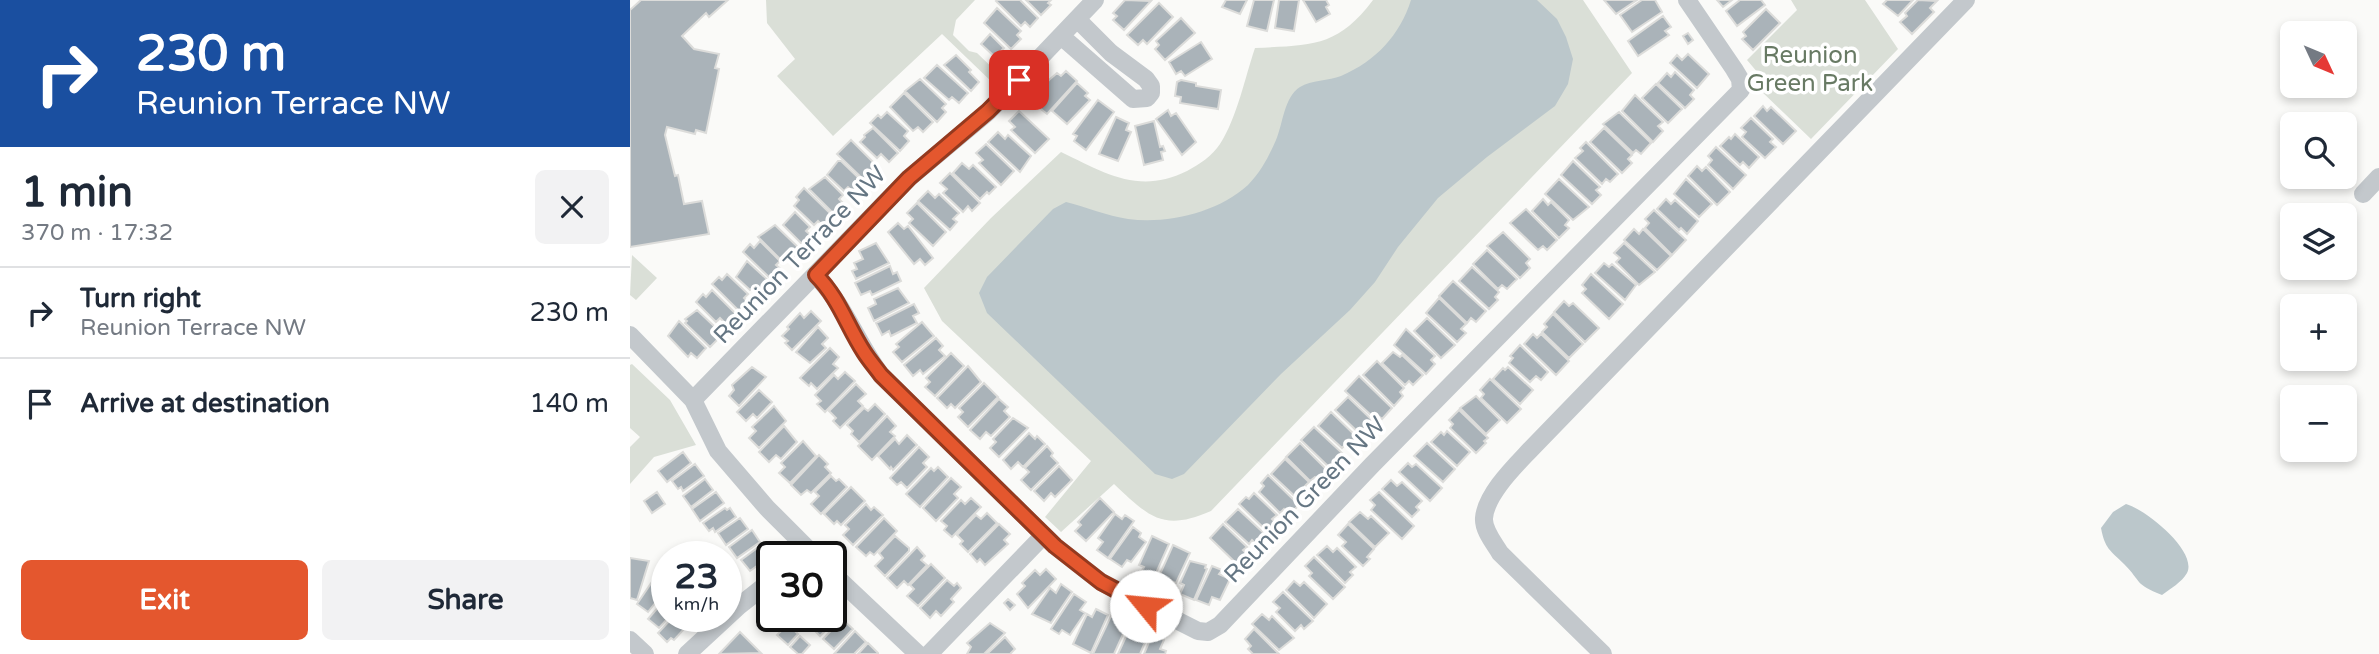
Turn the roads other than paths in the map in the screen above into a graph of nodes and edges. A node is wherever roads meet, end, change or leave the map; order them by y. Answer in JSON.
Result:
{"nodes":[{"id":1,"x":1095,"y":0,"type":"edge"},
{"id":2,"x":1687,"y":0,"type":"edge"},
{"id":3,"x":1966,"y":0,"type":"edge"},
{"id":4,"x":1077,"y":19,"type":"junction"},
{"id":5,"x":1060,"y":36,"type":"junction"},
{"id":6,"x":2379,"y":177,"type":"edge"},
{"id":7,"x":2363,"y":194,"type":"dead end"},
{"id":8,"x":816,"y":275,"type":"junction"},
{"id":9,"x":630,"y":335,"type":"edge"},
{"id":10,"x":693,"y":400,"type":"junction"},
{"id":11,"x":1044,"y":536,"type":"junction"},
{"id":12,"x":796,"y":541,"type":"edge"},
{"id":13,"x":847,"y":587,"type":"edge"},
{"id":14,"x":756,"y":592,"type":"edge"},
{"id":15,"x":630,"y":640,"type":"edge"},
{"id":16,"x":645,"y":654,"type":"edge"},
{"id":17,"x":687,"y":654,"type":"edge"},
{"id":18,"x":918,"y":654,"type":"edge"},
{"id":19,"x":929,"y":654,"type":"edge"},
{"id":20,"x":1603,"y":654,"type":"edge"}],
"edges":[{"from":1,"to":4,"type":"street","name":"Reunion Terrace NW"},
{"from":2,"to":11,"type":"street","name":"Reunion Green NW"},
{"from":3,"to":20,"type":"street"},
{"from":4,"to":5,"type":"street","name":"Reunion Terrace NW"},
{"from":4,"to":5,"type":"street"},
{"from":5,"to":8,"type":"street","name":"Reunion Terrace NW"},
{"from":6,"to":7,"type":"street"},
{"from":8,"to":10,"type":"street","name":"Reunion Terrace NW"},
{"from":8,"to":11,"type":"street","name":"Reunion Green NW"},
{"from":9,"to":10,"type":"street"},
{"from":10,"to":12,"type":"street"},
{"from":11,"to":19,"type":"street"},
{"from":13,"to":18,"type":"street"},
{"from":14,"to":17,"type":"street"},
{"from":15,"to":16,"type":"street"}]}
